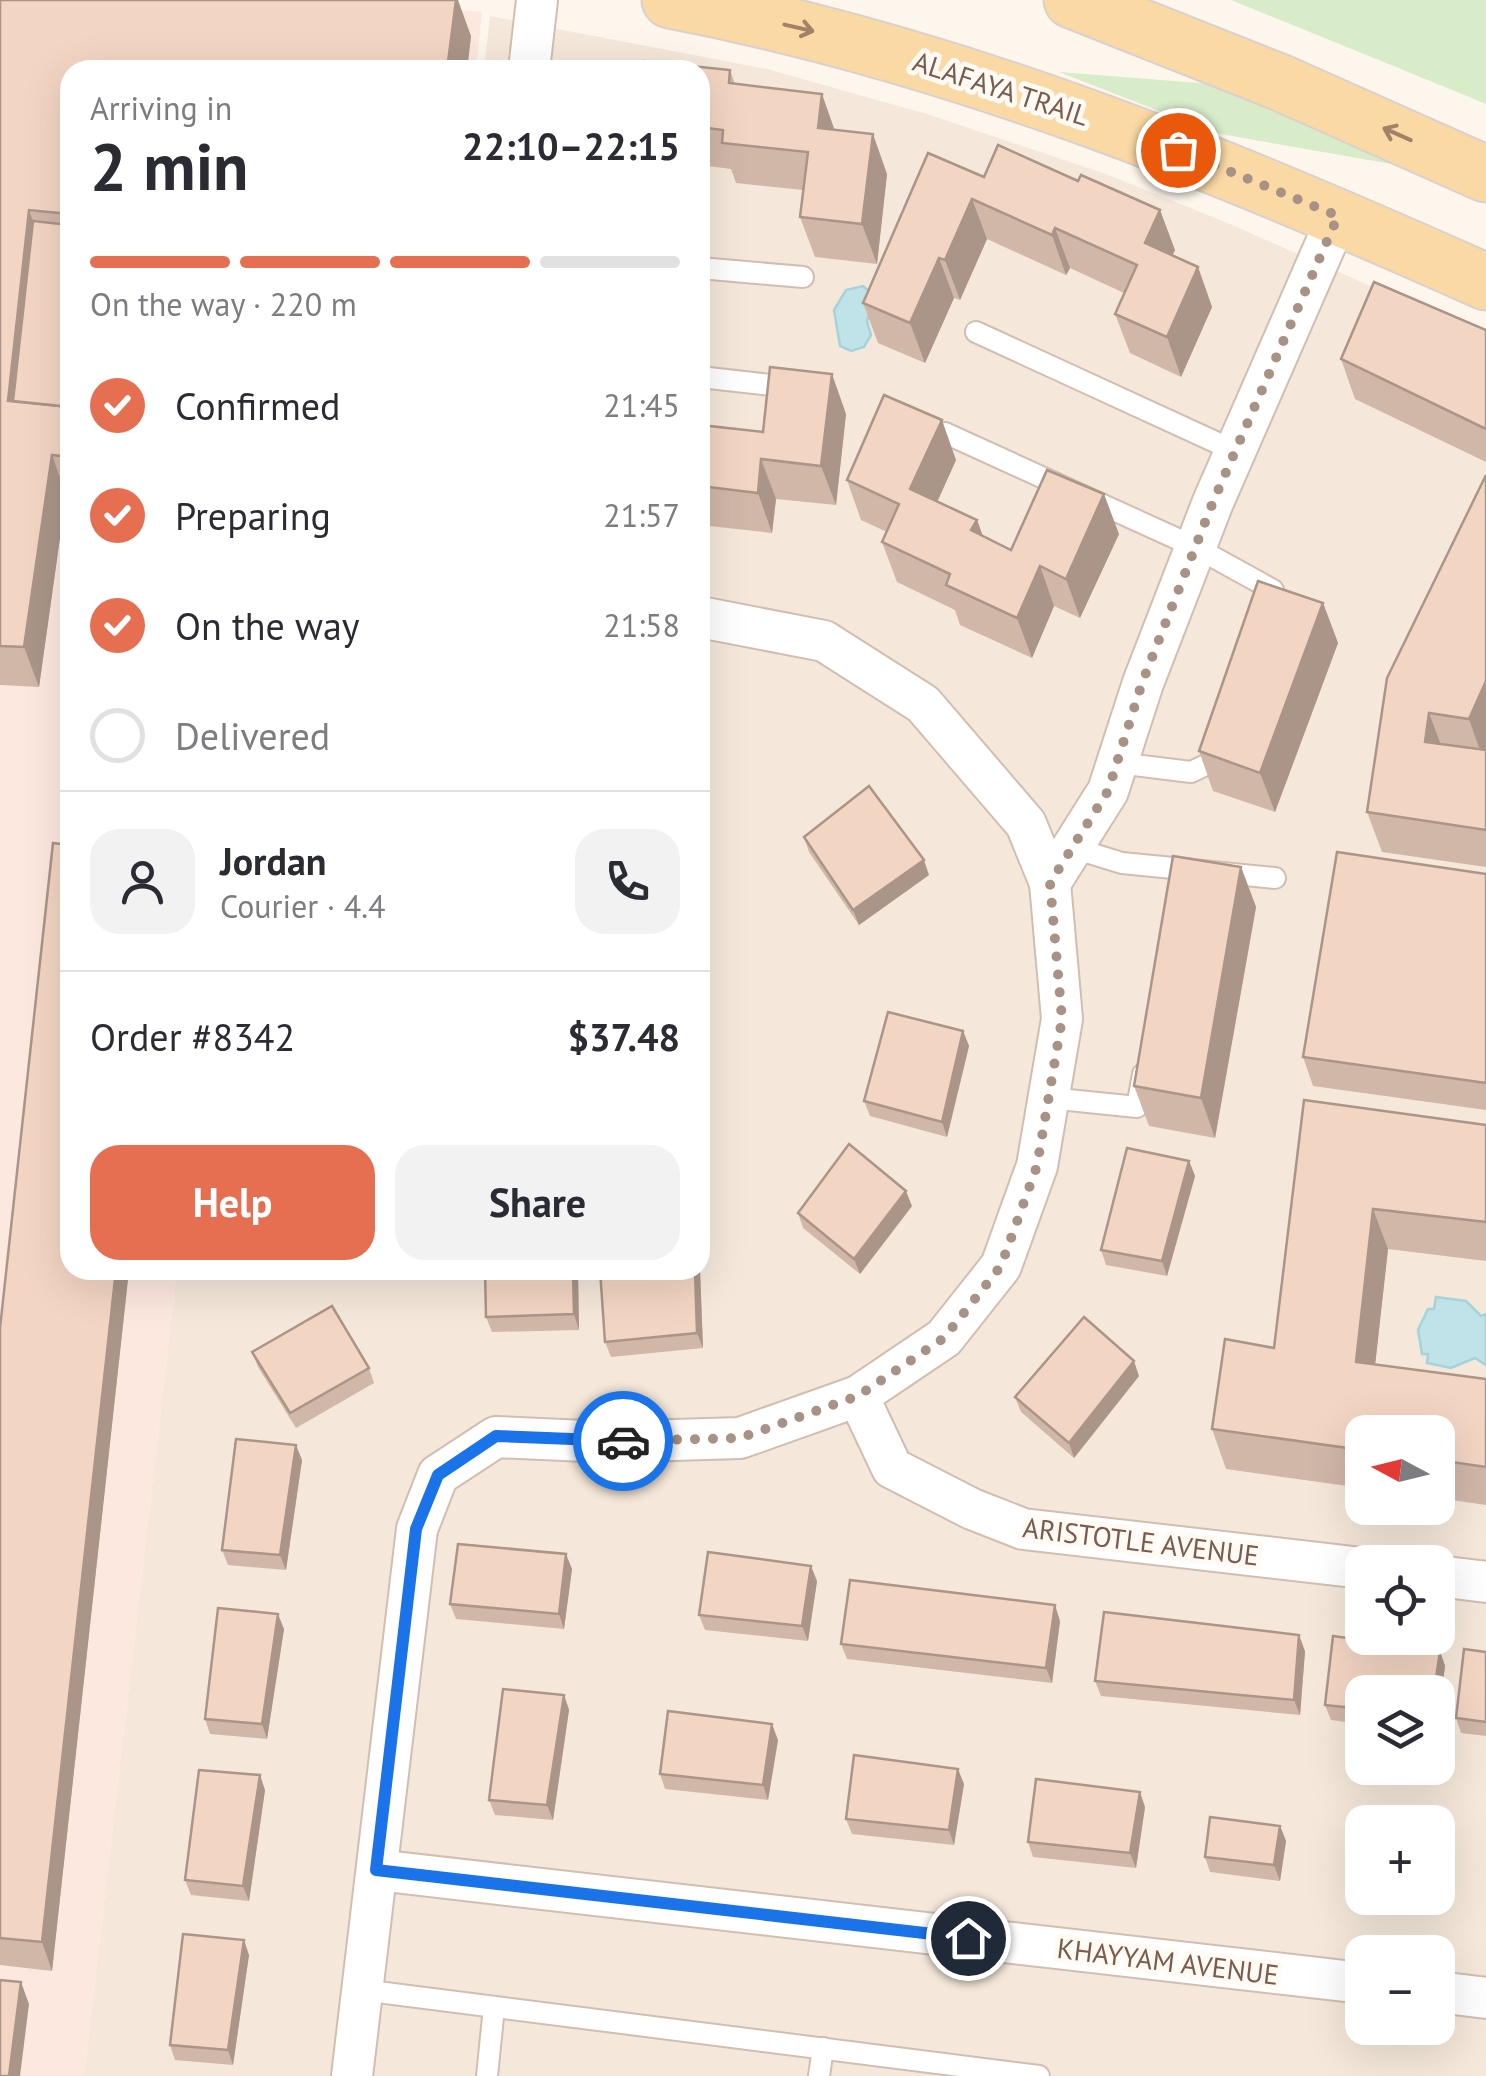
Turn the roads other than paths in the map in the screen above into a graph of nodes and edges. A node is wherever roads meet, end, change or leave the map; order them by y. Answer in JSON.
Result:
{"nodes":[{"id":1,"x":537,"y":0,"type":"edge"},
{"id":2,"x":670,"y":0,"type":"edge"},
{"id":3,"x":1072,"y":0,"type":"edge"},
{"id":4,"x":530,"y":60,"type":"edge"},
{"id":5,"x":1486,"y":174,"type":"edge"},
{"id":6,"x":1338,"y":216,"type":"junction"},
{"id":7,"x":710,"y":269,"type":"edge"},
{"id":8,"x":802,"y":277,"type":"dead end"},
{"id":9,"x":1486,"y":282,"type":"edge"},
{"id":10,"x":976,"y":332,"type":"dead end"},
{"id":11,"x":710,"y":378,"type":"edge"},
{"id":12,"x":789,"y":387,"type":"edge"},
{"id":13,"x":945,"y":433,"type":"dead end"},
{"id":14,"x":1235,"y":452,"type":"junction"},
{"id":15,"x":1195,"y":548,"type":"junction"},
{"id":16,"x":710,"y":619,"type":"edge"},
{"id":17,"x":1261,"y":624,"type":"edge"},
{"id":18,"x":1224,"y":728,"type":"edge"},
{"id":19,"x":1118,"y":762,"type":"junction"},
{"id":20,"x":1072,"y":848,"type":"junction"},
{"id":21,"x":1276,"y":878,"type":"dead end"},
{"id":22,"x":1050,"y":883,"type":"junction"},
{"id":23,"x":1146,"y":1052,"type":"edge"},
{"id":24,"x":1048,"y":1098,"type":"junction"},
{"id":25,"x":858,"y":1396,"type":"junction"},
{"id":26,"x":1345,"y":1566,"type":"edge"},
{"id":27,"x":1455,"y":1578,"type":"edge"},
{"id":28,"x":1486,"y":1582,"type":"edge"},
{"id":29,"x":376,"y":1870,"type":"junction"},
{"id":30,"x":1345,"y":1982,"type":"edge"},
{"id":31,"x":362,"y":1990,"type":"junction"},
{"id":32,"x":1455,"y":1994,"type":"edge"},
{"id":33,"x":1486,"y":1998,"type":"edge"},
{"id":34,"x":494,"y":2006,"type":"junction"},
{"id":35,"x":823,"y":2048,"type":"junction"},
{"id":36,"x":352,"y":2076,"type":"edge"},
{"id":37,"x":487,"y":2076,"type":"edge"},
{"id":38,"x":820,"y":2076,"type":"edge"},
{"id":39,"x":1039,"y":2076,"type":"edge"}],
"edges":[{"from":1,"to":4,"type":"street"},
{"from":2,"to":6,"type":"main road","name":"ALAFAYA TRAIL","one_way":true},
{"from":5,"to":3,"type":"main road","one_way":true},
{"from":6,"to":9,"type":"main road","name":"ALAFAYA TRAIL"},
{"from":6,"to":14,"type":"street"},
{"from":7,"to":8,"type":"lane"},
{"from":10,"to":14,"type":"lane"},
{"from":11,"to":12,"type":"lane"},
{"from":13,"to":15,"type":"lane"},
{"from":14,"to":15,"type":"street"},
{"from":15,"to":17,"type":"lane"},
{"from":15,"to":19,"type":"street"},
{"from":16,"to":22,"type":"street"},
{"from":18,"to":19,"type":"lane"},
{"from":19,"to":20,"type":"street"},
{"from":20,"to":21,"type":"lane"},
{"from":20,"to":22,"type":"street"},
{"from":22,"to":24,"type":"street"},
{"from":23,"to":24,"type":"lane"},
{"from":24,"to":25,"type":"street"},
{"from":25,"to":26,"type":"street","name":"ARISTOTLE AVENUE"},
{"from":25,"to":29,"type":"street"},
{"from":27,"to":28,"type":"street"},
{"from":29,"to":30,"type":"street","name":"KHAYYAM AVENUE"},
{"from":29,"to":31,"type":"street"},
{"from":31,"to":34,"type":"lane"},
{"from":31,"to":36,"type":"street"},
{"from":32,"to":33,"type":"street"},
{"from":34,"to":35,"type":"lane"},
{"from":34,"to":37,"type":"lane"},
{"from":35,"to":38,"type":"lane"},
{"from":35,"to":39,"type":"lane"}]}
